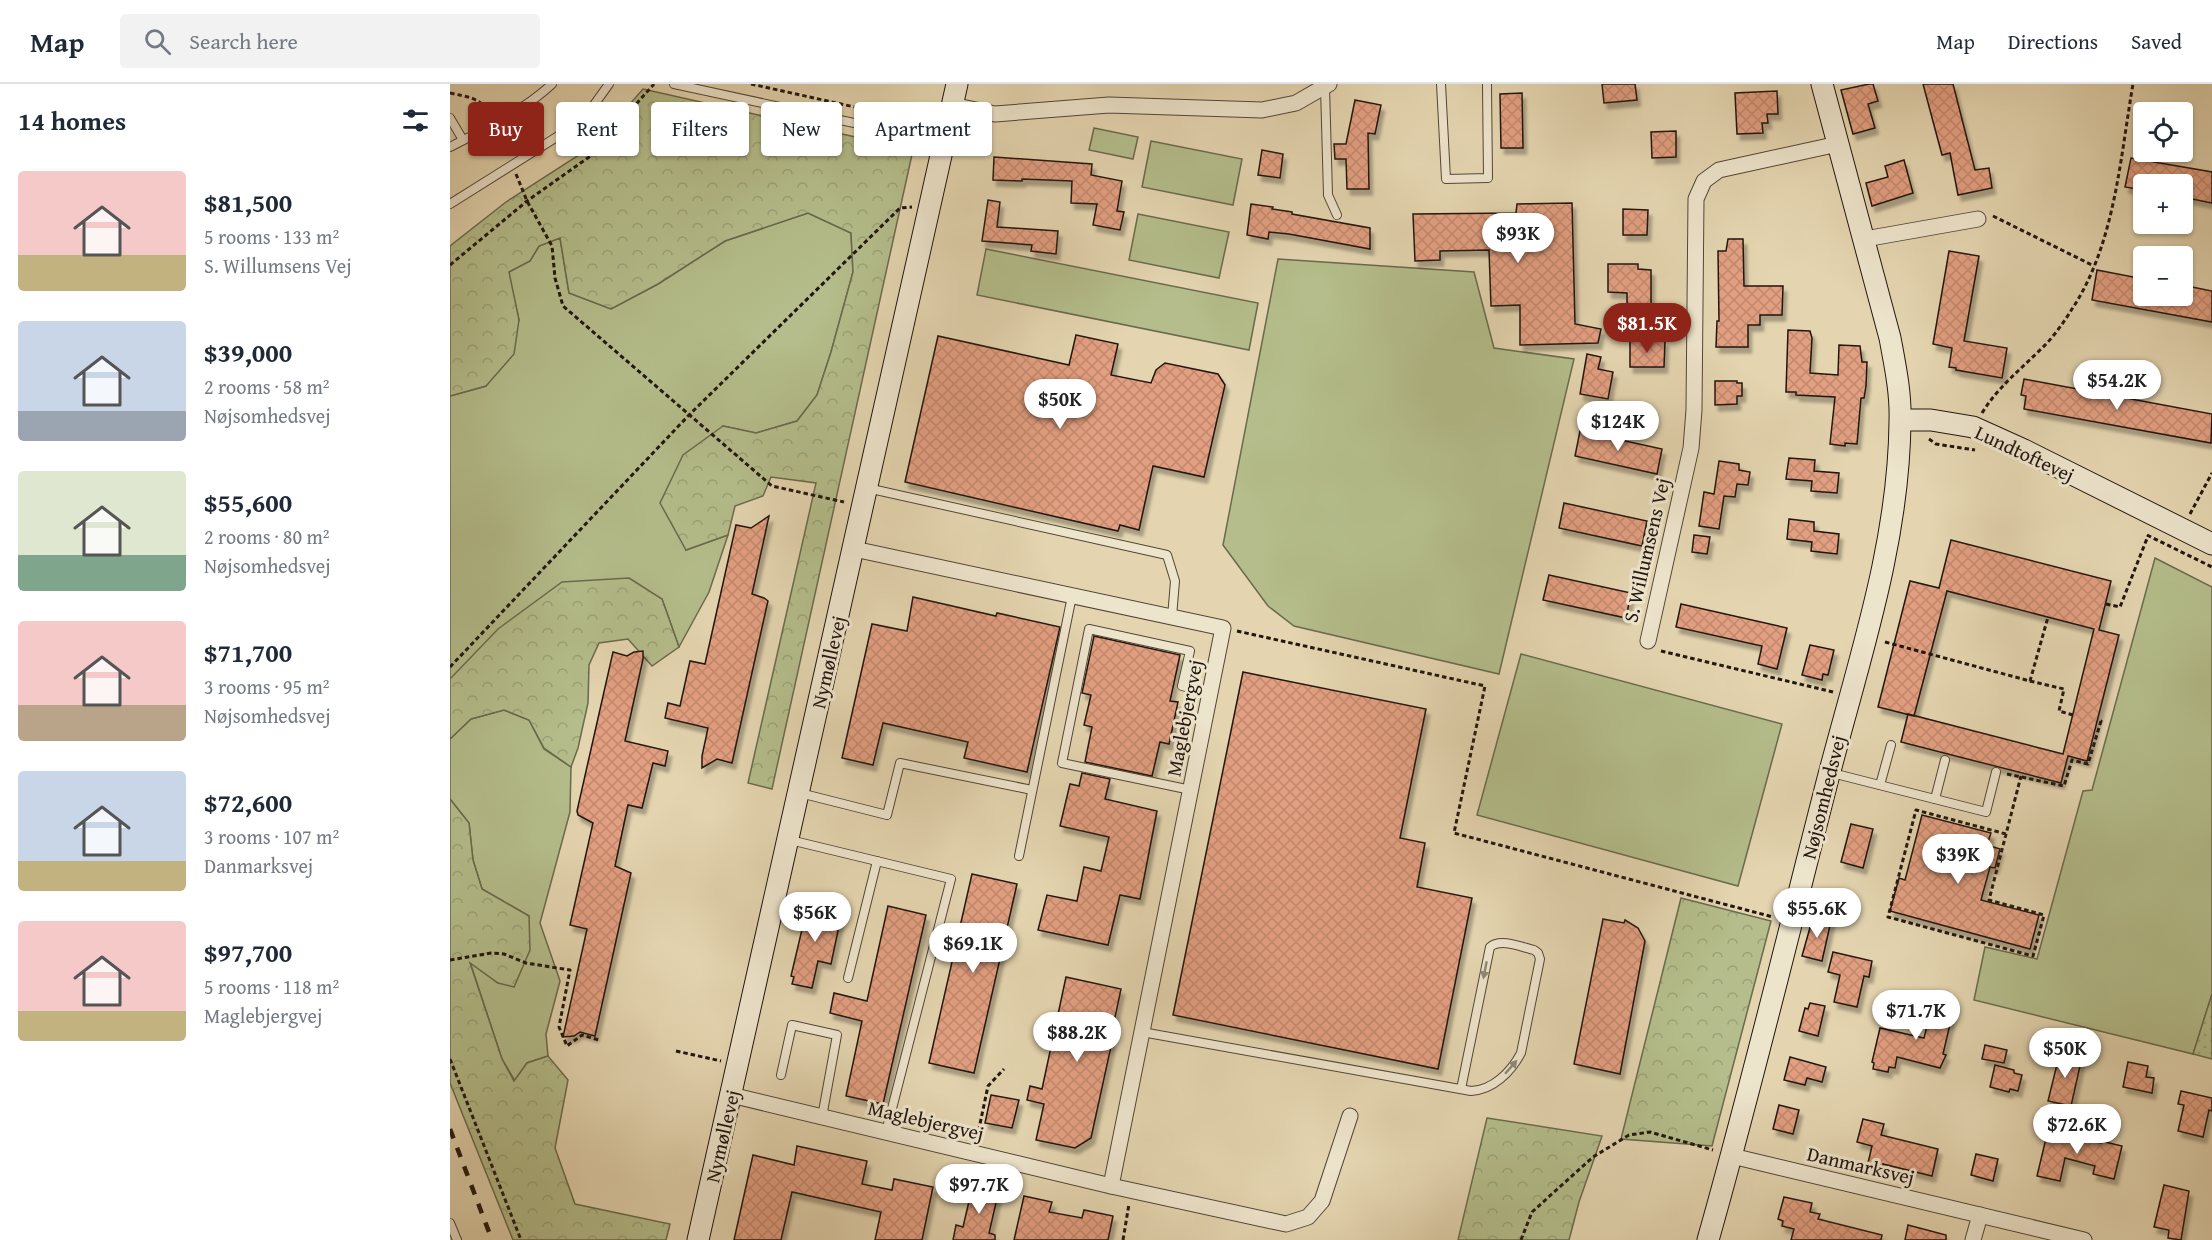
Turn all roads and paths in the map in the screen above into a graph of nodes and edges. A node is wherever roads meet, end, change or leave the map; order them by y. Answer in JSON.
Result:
{"nodes":[{"id":1,"x":552,"y":84,"type":"edge"},
{"id":2,"x":609,"y":84,"type":"edge"},
{"id":3,"x":654,"y":84,"type":"edge"},
{"id":4,"x":675,"y":84,"type":"edge"},
{"id":5,"x":752,"y":84,"type":"edge"},
{"id":6,"x":957,"y":84,"type":"edge"},
{"id":7,"x":1441,"y":84,"type":"edge"},
{"id":8,"x":1487,"y":84,"type":"edge"},
{"id":9,"x":1822,"y":84,"type":"edge"},
{"id":10,"x":2133,"y":84,"type":"edge"},
{"id":11,"x":1327,"y":86,"type":"edge"},
{"id":12,"x":953,"y":102,"type":"edge"},
{"id":13,"x":854,"y":111,"type":"edge"},
{"id":14,"x":992,"y":114,"type":"edge"},
{"id":15,"x":450,"y":118,"type":"edge"},
{"id":16,"x":854,"y":118,"type":"edge"},
{"id":17,"x":463,"y":140,"type":"junction"},
{"id":18,"x":1838,"y":144,"type":"junction"},
{"id":19,"x":450,"y":147,"type":"edge"},
{"id":20,"x":941,"y":156,"type":"edge"},
{"id":21,"x":527,"y":201,"type":"junction"},
{"id":22,"x":450,"y":204,"type":"edge"},
{"id":23,"x":931,"y":206,"type":"junction"},
{"id":24,"x":1337,"y":215,"type":"dead end"},
{"id":25,"x":1978,"y":219,"type":"joint"},
{"id":26,"x":1865,"y":238,"type":"junction"},
{"id":27,"x":450,"y":265,"type":"edge"},
{"id":28,"x":2094,"y":266,"type":"junction"},
{"id":29,"x":689,"y":415,"type":"junction"},
{"id":30,"x":1900,"y":420,"type":"junction"},
{"id":31,"x":1973,"y":427,"type":"junction"},
{"id":32,"x":1927,"y":438,"type":"dead end"},
{"id":33,"x":1983,"y":452,"type":"dead end"},
{"id":34,"x":2212,"y":473,"type":"edge"},
{"id":35,"x":865,"y":497,"type":"junction"},
{"id":36,"x":2152,"y":526,"type":"junction"},
{"id":37,"x":2138,"y":530,"type":"dead end"},
{"id":38,"x":2178,"y":539,"type":"junction"},
{"id":39,"x":2212,"y":544,"type":"edge"},
{"id":40,"x":854,"y":549,"type":"junction"},
{"id":41,"x":2212,"y":567,"type":"edge"},
{"id":42,"x":1072,"y":596,"type":"junction"},
{"id":43,"x":2106,"y":604,"type":"dead end"},
{"id":44,"x":1172,"y":617,"type":"junction"},
{"id":45,"x":2048,"y":617,"type":"dead end"},
{"id":46,"x":1223,"y":628,"type":"junction"},
{"id":47,"x":1866,"y":636,"type":"junction"},
{"id":48,"x":1648,"y":641,"type":"joint"},
{"id":49,"x":450,"y":667,"type":"edge"},
{"id":50,"x":2030,"y":681,"type":"junction"},
{"id":51,"x":1210,"y":693,"type":"junction"},
{"id":52,"x":1849,"y":696,"type":"junction"},
{"id":53,"x":2073,"y":715,"type":"dead end"},
{"id":54,"x":2097,"y":720,"type":"dead end"},
{"id":55,"x":1891,"y":745,"type":"dead end"},
{"id":56,"x":1945,"y":760,"type":"dead end"},
{"id":57,"x":1830,"y":772,"type":"junction"},
{"id":58,"x":1996,"y":772,"type":"joint"},
{"id":59,"x":2021,"y":776,"type":"junction"},
{"id":60,"x":1880,"y":785,"type":"junction"},
{"id":61,"x":1032,"y":790,"type":"junction"},
{"id":62,"x":1191,"y":790,"type":"junction"},
{"id":63,"x":799,"y":793,"type":"junction"},
{"id":64,"x":1935,"y":799,"type":"junction"},
{"id":65,"x":2006,"y":834,"type":"junction"},
{"id":66,"x":789,"y":839,"type":"junction"},
{"id":67,"x":1019,"y":856,"type":"dead end"},
{"id":68,"x":877,"y":861,"type":"junction"},
{"id":69,"x":1792,"y":922,"type":"junction"},
{"id":70,"x":450,"y":960,"type":"edge"},
{"id":71,"x":848,"y":978,"type":"dead end"},
{"id":72,"x":1142,"y":1032,"type":"junction"},
{"id":73,"x":599,"y":1040,"type":"dead end"},
{"id":74,"x":676,"y":1051,"type":"dead end"},
{"id":75,"x":450,"y":1059,"type":"edge"},
{"id":76,"x":738,"y":1066,"type":"junction"},
{"id":77,"x":1004,"y":1069,"type":"dead end"},
{"id":78,"x":781,"y":1075,"type":"dead end"},
{"id":79,"x":1461,"y":1089,"type":"junction"},
{"id":80,"x":731,"y":1095,"type":"junction"},
{"id":81,"x":1350,"y":1116,"type":"dead end"},
{"id":82,"x":822,"y":1117,"type":"junction"},
{"id":83,"x":886,"y":1132,"type":"junction"},
{"id":84,"x":973,"y":1153,"type":"junction"},
{"id":85,"x":1732,"y":1156,"type":"junction"},
{"id":86,"x":1111,"y":1186,"type":"junction"},
{"id":87,"x":1131,"y":1190,"type":"junction"},
{"id":88,"x":1980,"y":1215,"type":"junction"},
{"id":89,"x":450,"y":1223,"type":"edge"},
{"id":90,"x":457,"y":1240,"type":"edge"},
{"id":91,"x":521,"y":1240,"type":"edge"},
{"id":92,"x":699,"y":1240,"type":"edge"},
{"id":93,"x":1123,"y":1240,"type":"edge"},
{"id":94,"x":1521,"y":1240,"type":"edge"},
{"id":95,"x":1708,"y":1240,"type":"edge"},
{"id":96,"x":1973,"y":1240,"type":"edge"},
{"id":97,"x":2084,"y":1240,"type":"edge"}],
"edges":[{"from":1,"to":17,"type":"lane"},
{"from":2,"to":22,"type":"lane"},
{"from":3,"to":21,"type":"path"},
{"from":4,"to":16,"type":"lane"},
{"from":5,"to":13,"type":"path"},
{"from":6,"to":12,"type":"street","name":"Nymøllevej"},
{"from":7,"to":8,"type":"lane"},
{"from":9,"to":18,"type":"street"},
{"from":10,"to":28,"type":"path"},
{"from":11,"to":14,"type":"street"},
{"from":11,"to":24,"type":"lane"},
{"from":15,"to":17,"type":"lane"},
{"from":17,"to":19,"type":"lane"},
{"from":18,"to":26,"type":"street"},
{"from":18,"to":48,"type":"street","name":"S. Willumsens Vej"},
{"from":20,"to":23,"type":"street","name":"Nymøllevej"},
{"from":21,"to":27,"type":"path"},
{"from":21,"to":29,"type":"path"},
{"from":23,"to":29,"type":"path"},
{"from":23,"to":35,"type":"street","name":"Nymøllevej"},
{"from":25,"to":26,"type":"street"},
{"from":25,"to":28,"type":"path"},
{"from":26,"to":30,"type":"street"},
{"from":28,"to":31,"type":"path"},
{"from":29,"to":35,"type":"path"},
{"from":29,"to":49,"type":"path"},
{"from":30,"to":31,"type":"street","name":"Lundtoftevej"},
{"from":30,"to":47,"type":"street","name":"Nøjsomhedsvej"},
{"from":31,"to":36,"type":"street","name":"Lundtoftevej"},
{"from":32,"to":33,"type":"path"},
{"from":34,"to":38,"type":"path"},
{"from":35,"to":40,"type":"street","name":"Nymøllevej"},
{"from":35,"to":44,"type":"lane"},
{"from":36,"to":37,"type":"path"},
{"from":36,"to":38,"type":"street","name":"Lundtoftevej"},
{"from":36,"to":38,"type":"path"},
{"from":36,"to":43,"type":"path"},
{"from":38,"to":39,"type":"street","name":"Lundtoftevej"},
{"from":38,"to":41,"type":"path"},
{"from":40,"to":42,"type":"street"},
{"from":40,"to":63,"type":"street","name":"Nymøllevej"},
{"from":42,"to":44,"type":"street"},
{"from":42,"to":61,"type":"lane"},
{"from":44,"to":46,"type":"street"},
{"from":45,"to":50,"type":"path"},
{"from":46,"to":51,"type":"street","name":"Maglebjergvej"},
{"from":46,"to":69,"type":"path"},
{"from":47,"to":50,"type":"path"},
{"from":47,"to":52,"type":"street","name":"Nøjsomhedsvej"},
{"from":48,"to":52,"type":"path"},
{"from":50,"to":53,"type":"path"},
{"from":51,"to":62,"type":"street","name":"Maglebjergvej"},
{"from":51,"to":62,"type":"lane"},
{"from":52,"to":57,"type":"street","name":"Nøjsomhedsvej"},
{"from":54,"to":59,"type":"path"},
{"from":55,"to":60,"type":"lane"},
{"from":56,"to":64,"type":"lane"},
{"from":57,"to":60,"type":"lane"},
{"from":57,"to":69,"type":"street","name":"Nøjsomhedsvej"},
{"from":58,"to":59,"type":"path"},
{"from":58,"to":64,"type":"lane"},
{"from":59,"to":65,"type":"path"},
{"from":60,"to":64,"type":"lane"},
{"from":61,"to":63,"type":"lane"},
{"from":61,"to":67,"type":"lane"},
{"from":62,"to":72,"type":"street","name":"Maglebjergvej"},
{"from":63,"to":66,"type":"street","name":"Nymøllevej"},
{"from":65,"to":65,"type":"path"},
{"from":66,"to":68,"type":"lane"},
{"from":66,"to":76,"type":"street","name":"Nymøllevej"},
{"from":68,"to":71,"type":"lane"},
{"from":68,"to":83,"type":"lane"},
{"from":69,"to":85,"type":"street","name":"Nøjsomhedsvej"},
{"from":70,"to":73,"type":"path"},
{"from":72,"to":79,"type":"lane"},
{"from":72,"to":86,"type":"street","name":"Maglebjergvej"},
{"from":74,"to":76,"type":"path"},
{"from":75,"to":91,"type":"path"},
{"from":76,"to":80,"type":"street","name":"Nymøllevej"},
{"from":77,"to":84,"type":"path"},
{"from":78,"to":82,"type":"lane"},
{"from":79,"to":79,"type":"lane","one_way":true},
{"from":80,"to":82,"type":"street","name":"Maglebjergvej"},
{"from":80,"to":92,"type":"street","name":"Nymøllevej"},
{"from":81,"to":87,"type":"street","name":"Maglebjergvej"},
{"from":82,"to":83,"type":"street","name":"Maglebjergvej"},
{"from":83,"to":84,"type":"street","name":"Maglebjergvej"},
{"from":84,"to":86,"type":"street","name":"Maglebjergvej"},
{"from":85,"to":88,"type":"street","name":"Danmarksvej"},
{"from":85,"to":94,"type":"path"},
{"from":85,"to":95,"type":"street","name":"Nøjsomhedsvej"},
{"from":86,"to":87,"type":"street","name":"Maglebjergvej"},
{"from":87,"to":93,"type":"path"},
{"from":88,"to":96,"type":"street"},
{"from":88,"to":97,"type":"street","name":"Danmarksvej"},
{"from":89,"to":90,"type":"lane"}]}
